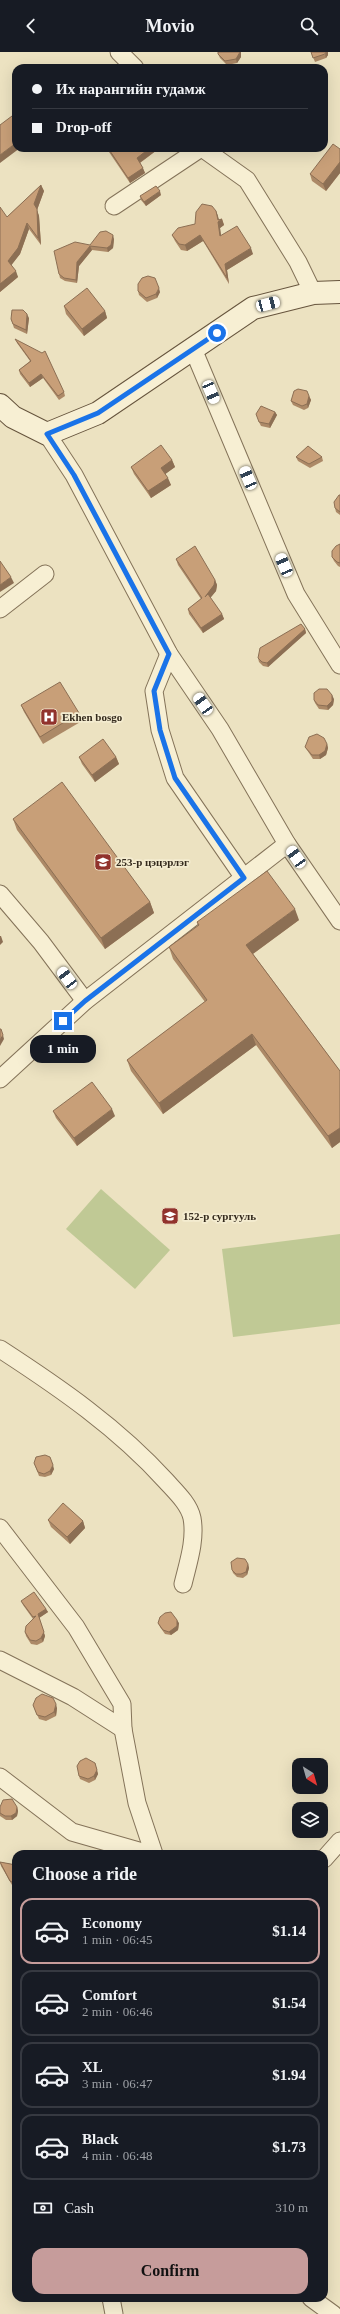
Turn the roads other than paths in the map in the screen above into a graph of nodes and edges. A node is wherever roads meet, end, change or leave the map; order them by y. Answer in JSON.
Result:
{"nodes":[{"id":1,"x":119,"y":52,"type":"edge"},
{"id":2,"x":131,"y":64,"type":"edge"},
{"id":3,"x":195,"y":152,"type":"edge"},
{"id":4,"x":207,"y":152,"type":"edge"},
{"id":5,"x":114,"y":206,"type":"dead end"},
{"id":6,"x":340,"y":292,"type":"edge"},
{"id":7,"x":313,"y":293,"type":"junction"},
{"id":8,"x":193,"y":349,"type":"junction"},
{"id":9,"x":0,"y":405,"type":"edge"},
{"id":10,"x":47,"y":434,"type":"junction"},
{"id":11,"x":45,"y":574,"type":"dead end"},
{"id":12,"x":0,"y":609,"type":"edge"},
{"id":13,"x":169,"y":654,"type":"junction"},
{"id":14,"x":340,"y":665,"type":"edge"},
{"id":15,"x":287,"y":844,"type":"junction"},
{"id":16,"x":244,"y":878,"type":"junction"},
{"id":17,"x":0,"y":894,"type":"edge"},
{"id":18,"x":340,"y":921,"type":"edge"},
{"id":19,"x":85,"y":1001,"type":"junction"},
{"id":20,"x":0,"y":1079,"type":"edge"},
{"id":21,"x":0,"y":1349,"type":"edge"},
{"id":22,"x":0,"y":1528,"type":"edge"},
{"id":23,"x":183,"y":1584,"type":"dead end"},
{"id":24,"x":0,"y":1660,"type":"edge"},
{"id":25,"x":123,"y":1729,"type":"junction"},
{"id":26,"x":0,"y":1777,"type":"edge"},
{"id":27,"x":340,"y":1841,"type":"edge"},
{"id":28,"x":135,"y":1850,"type":"edge"},
{"id":29,"x":153,"y":1850,"type":"edge"},
{"id":30,"x":328,"y":1854,"type":"edge"},
{"id":31,"x":112,"y":2302,"type":"edge"},
{"id":32,"x":316,"y":2302,"type":"edge"},
{"id":33,"x":114,"y":2314,"type":"edge"},
{"id":34,"x":333,"y":2314,"type":"edge"}],
"edges":[{"from":1,"to":2,"type":"street"},
{"from":3,"to":5,"type":"street"},
{"from":4,"to":7,"type":"street"},
{"from":6,"to":7,"type":"main road"},
{"from":7,"to":8,"type":"main road"},
{"from":8,"to":10,"type":"main road"},
{"from":8,"to":14,"type":"street"},
{"from":9,"to":10,"type":"main road"},
{"from":10,"to":13,"type":"street"},
{"from":11,"to":12,"type":"street"},
{"from":13,"to":15,"type":"street"},
{"from":13,"to":16,"type":"street"},
{"from":15,"to":16,"type":"street"},
{"from":15,"to":18,"type":"street"},
{"from":16,"to":19,"type":"street"},
{"from":17,"to":19,"type":"street"},
{"from":19,"to":20,"type":"street"},
{"from":21,"to":23,"type":"street"},
{"from":22,"to":25,"type":"street"},
{"from":24,"to":25,"type":"street"},
{"from":25,"to":29,"type":"street"},
{"from":26,"to":28,"type":"street"},
{"from":27,"to":30,"type":"street"},
{"from":31,"to":33,"type":"street"},
{"from":32,"to":34,"type":"street"}]}
